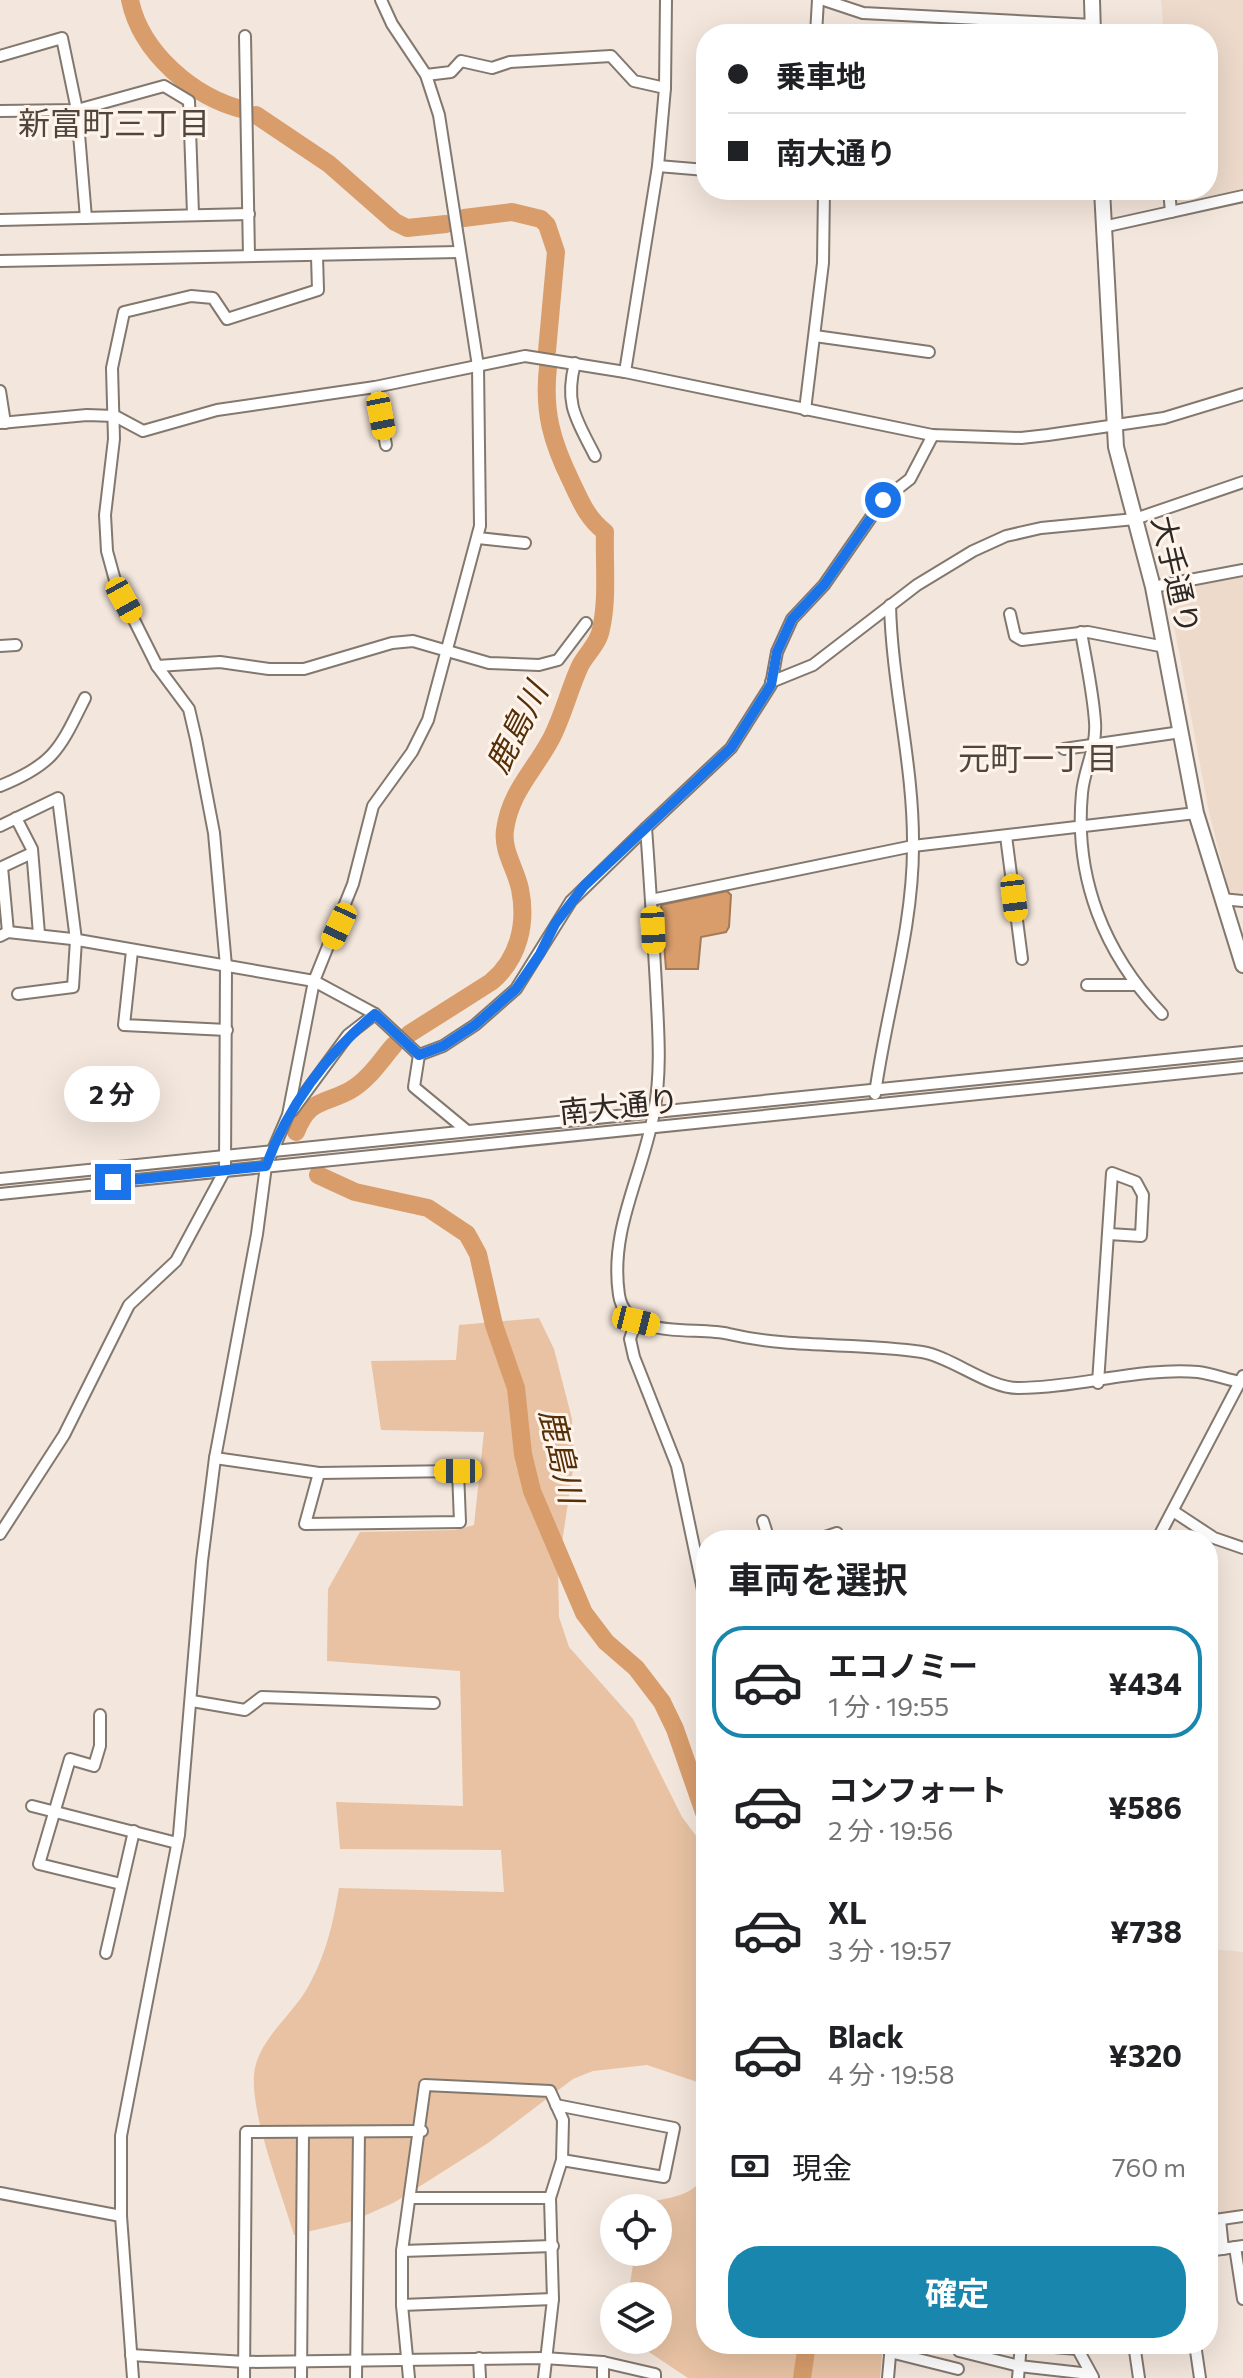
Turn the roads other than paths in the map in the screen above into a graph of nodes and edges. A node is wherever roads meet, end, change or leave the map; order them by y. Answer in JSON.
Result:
{"nodes":[{"id":1,"x":381,"y":0,"type":"edge"},
{"id":2,"x":666,"y":0,"type":"edge"},
{"id":3,"x":821,"y":0,"type":"edge"},
{"id":4,"x":1092,"y":0,"type":"edge"},
{"id":5,"x":817,"y":24,"type":"edge"},
{"id":6,"x":1021,"y":24,"type":"edge"},
{"id":7,"x":1093,"y":24,"type":"edge"},
{"id":8,"x":245,"y":36,"type":"dead end"},
{"id":9,"x":0,"y":56,"type":"edge"},
{"id":10,"x":426,"y":75,"type":"junction"},
{"id":11,"x":665,"y":88,"type":"junction"},
{"id":12,"x":77,"y":110,"type":"junction"},
{"id":13,"x":0,"y":111,"type":"edge"},
{"id":14,"x":658,"y":166,"type":"junction"},
{"id":15,"x":696,"y":169,"type":"edge"},
{"id":16,"x":1243,"y":196,"type":"edge"},
{"id":17,"x":824,"y":200,"type":"edge"},
{"id":18,"x":1102,"y":200,"type":"edge"},
{"id":19,"x":1170,"y":200,"type":"edge"},
{"id":20,"x":1171,"y":212,"type":"junction"},
{"id":21,"x":193,"y":214,"type":"junction"},
{"id":22,"x":249,"y":214,"type":"junction"},
{"id":23,"x":86,"y":218,"type":"junction"},
{"id":24,"x":0,"y":220,"type":"edge"},
{"id":25,"x":1103,"y":227,"type":"junction"},
{"id":26,"x":459,"y":252,"type":"junction"},
{"id":27,"x":249,"y":256,"type":"junction"},
{"id":28,"x":317,"y":256,"type":"junction"},
{"id":29,"x":0,"y":261,"type":"edge"},
{"id":30,"x":815,"y":336,"type":"junction"},
{"id":31,"x":929,"y":352,"type":"dead end"},
{"id":32,"x":575,"y":363,"type":"junction"},
{"id":33,"x":478,"y":366,"type":"junction"},
{"id":34,"x":625,"y":372,"type":"junction"},
{"id":35,"x":375,"y":387,"type":"junction"},
{"id":36,"x":0,"y":391,"type":"edge"},
{"id":37,"x":1243,"y":394,"type":"edge"},
{"id":38,"x":805,"y":410,"type":"junction"},
{"id":39,"x":115,"y":416,"type":"junction"},
{"id":40,"x":2,"y":423,"type":"edge"},
{"id":41,"x":1113,"y":425,"type":"junction"},
{"id":42,"x":933,"y":435,"type":"junction"},
{"id":43,"x":386,"y":445,"type":"dead end"},
{"id":44,"x":595,"y":456,"type":"dead end"},
{"id":45,"x":1243,"y":482,"type":"edge"},
{"id":46,"x":1135,"y":519,"type":"junction"},
{"id":47,"x":478,"y":538,"type":"junction"},
{"id":48,"x":525,"y":543,"type":"dead end"},
{"id":49,"x":1243,"y":570,"type":"edge"},
{"id":50,"x":1153,"y":587,"type":"junction"},
{"id":51,"x":890,"y":605,"type":"junction"},
{"id":52,"x":1010,"y":614,"type":"dead end"},
{"id":53,"x":586,"y":623,"type":"dead end"},
{"id":54,"x":1081,"y":632,"type":"junction"},
{"id":55,"x":16,"y":645,"type":"dead end"},
{"id":56,"x":0,"y":646,"type":"edge"},
{"id":57,"x":1165,"y":647,"type":"junction"},
{"id":58,"x":449,"y":654,"type":"junction"},
{"id":59,"x":157,"y":666,"type":"junction"},
{"id":60,"x":771,"y":682,"type":"junction"},
{"id":61,"x":85,"y":698,"type":"dead end"},
{"id":62,"x":1181,"y":732,"type":"junction"},
{"id":63,"x":1094,"y":744,"type":"junction"},
{"id":64,"x":1064,"y":749,"type":"dead end"},
{"id":65,"x":0,"y":786,"type":"edge"},
{"id":66,"x":1196,"y":813,"type":"junction"},
{"id":67,"x":16,"y":818,"type":"junction"},
{"id":68,"x":0,"y":826,"type":"edge"},
{"id":69,"x":1079,"y":827,"type":"junction"},
{"id":70,"x":646,"y":828,"type":"junction"},
{"id":71,"x":1006,"y":836,"type":"junction"},
{"id":72,"x":913,"y":846,"type":"junction"},
{"id":73,"x":32,"y":853,"type":"junction"},
{"id":74,"x":1221,"y":899,"type":"junction"},
{"id":75,"x":651,"y":900,"type":"junction"},
{"id":76,"x":1243,"y":901,"type":"edge"},
{"id":77,"x":4,"y":934,"type":"edge"},
{"id":78,"x":39,"y":934,"type":"junction"},
{"id":79,"x":76,"y":940,"type":"junction"},
{"id":80,"x":132,"y":951,"type":"junction"},
{"id":81,"x":1022,"y":959,"type":"dead end"},
{"id":82,"x":1243,"y":965,"type":"edge"},
{"id":83,"x":226,"y":966,"type":"junction"},
{"id":84,"x":314,"y":981,"type":"junction"},
{"id":85,"x":1087,"y":985,"type":"dead end"},
{"id":86,"x":1134,"y":985,"type":"junction"},
{"id":87,"x":18,"y":994,"type":"dead end"},
{"id":88,"x":375,"y":1014,"type":"junction"},
{"id":89,"x":1162,"y":1014,"type":"dead end"},
{"id":90,"x":227,"y":1030,"type":"junction"},
{"id":91,"x":1243,"y":1052,"type":"edge"},
{"id":92,"x":419,"y":1055,"type":"junction"},
{"id":93,"x":1243,"y":1067,"type":"edge"},
{"id":94,"x":876,"y":1090,"type":"junction"},
{"id":95,"x":874,"y":1104,"type":"junction"},
{"id":96,"x":654,"y":1112,"type":"junction"},
{"id":97,"x":288,"y":1115,"type":"junction"},
{"id":98,"x":650,"y":1128,"type":"junction"},
{"id":99,"x":466,"y":1130,"type":"junction"},
{"id":100,"x":273,"y":1149,"type":"junction"},
{"id":101,"x":225,"y":1154,"type":"junction"},
{"id":102,"x":266,"y":1166,"type":"junction"},
{"id":103,"x":225,"y":1170,"type":"junction"},
{"id":104,"x":0,"y":1179,"type":"edge"},
{"id":105,"x":0,"y":1194,"type":"edge"},
{"id":106,"x":1109,"y":1234,"type":"junction"},
{"id":107,"x":636,"y":1321,"type":"junction"},
{"id":108,"x":1241,"y":1379,"type":"edge"},
{"id":109,"x":1098,"y":1383,"type":"junction"},
{"id":110,"x":215,"y":1458,"type":"junction"},
{"id":111,"x":319,"y":1473,"type":"junction"},
{"id":112,"x":1173,"y":1511,"type":"junction"},
{"id":113,"x":763,"y":1521,"type":"dead end"},
{"id":114,"x":766,"y":1530,"type":"edge"},
{"id":115,"x":1163,"y":1530,"type":"edge"},
{"id":116,"x":1202,"y":1530,"type":"edge"},
{"id":117,"x":0,"y":1534,"type":"edge"},
{"id":118,"x":1218,"y":1539,"type":"edge"},
{"id":119,"x":1243,"y":1548,"type":"edge"},
{"id":120,"x":696,"y":1556,"type":"edge"},
{"id":121,"x":192,"y":1701,"type":"junction"},
{"id":122,"x":434,"y":1703,"type":"dead end"},
{"id":123,"x":100,"y":1715,"type":"dead end"},
{"id":124,"x":32,"y":1806,"type":"dead end"},
{"id":125,"x":54,"y":1811,"type":"junction"},
{"id":126,"x":134,"y":1831,"type":"junction"},
{"id":127,"x":177,"y":1843,"type":"junction"},
{"id":128,"x":121,"y":1884,"type":"junction"},
{"id":129,"x":106,"y":1953,"type":"dead end"},
{"id":130,"x":556,"y":2105,"type":"junction"},
{"id":131,"x":422,"y":2131,"type":"junction"},
{"id":132,"x":303,"y":2132,"type":"junction"},
{"id":133,"x":359,"y":2132,"type":"junction"},
{"id":134,"x":562,"y":2160,"type":"junction"},
{"id":135,"x":0,"y":2193,"type":"edge"},
{"id":136,"x":411,"y":2198,"type":"junction"},
{"id":137,"x":550,"y":2198,"type":"junction"},
{"id":138,"x":121,"y":2216,"type":"junction"},
{"id":139,"x":1243,"y":2216,"type":"edge"},
{"id":140,"x":1218,"y":2219,"type":"edge"},
{"id":141,"x":1218,"y":2225,"type":"edge"},
{"id":142,"x":553,"y":2246,"type":"junction"},
{"id":143,"x":1234,"y":2247,"type":"edge"},
{"id":144,"x":402,"y":2251,"type":"junction"},
{"id":145,"x":553,"y":2299,"type":"junction"},
{"id":146,"x":1243,"y":2299,"type":"edge"},
{"id":147,"x":402,"y":2305,"type":"junction"},
{"id":148,"x":890,"y":2354,"type":"edge"},
{"id":149,"x":907,"y":2354,"type":"edge"},
{"id":150,"x":982,"y":2354,"type":"edge"},
{"id":151,"x":1020,"y":2354,"type":"edge"},
{"id":152,"x":1080,"y":2354,"type":"edge"},
{"id":153,"x":1135,"y":2354,"type":"edge"},
{"id":154,"x":1196,"y":2354,"type":"edge"},
{"id":155,"x":131,"y":2355,"type":"junction"},
{"id":156,"x":479,"y":2358,"type":"junction"},
{"id":157,"x":544,"y":2358,"type":"junction"},
{"id":158,"x":407,"y":2360,"type":"junction"},
{"id":159,"x":302,"y":2361,"type":"junction"},
{"id":160,"x":357,"y":2361,"type":"junction"},
{"id":161,"x":245,"y":2362,"type":"junction"},
{"id":162,"x":603,"y":2362,"type":"junction"},
{"id":163,"x":1019,"y":2366,"type":"junction"},
{"id":164,"x":958,"y":2373,"type":"edge"},
{"id":165,"x":1077,"y":2376,"type":"edge"},
{"id":166,"x":1092,"y":2376,"type":"edge"},
{"id":167,"x":133,"y":2378,"type":"edge"},
{"id":168,"x":244,"y":2378,"type":"edge"},
{"id":169,"x":301,"y":2378,"type":"edge"},
{"id":170,"x":356,"y":2378,"type":"edge"},
{"id":171,"x":409,"y":2378,"type":"edge"},
{"id":172,"x":480,"y":2378,"type":"edge"},
{"id":173,"x":544,"y":2378,"type":"edge"},
{"id":174,"x":603,"y":2378,"type":"edge"},
{"id":175,"x":655,"y":2378,"type":"edge"},
{"id":176,"x":888,"y":2378,"type":"edge"},
{"id":177,"x":1018,"y":2378,"type":"edge"},
{"id":178,"x":1139,"y":2378,"type":"edge"},
{"id":179,"x":1200,"y":2378,"type":"edge"}],
"edges":[{"from":1,"to":10,"type":"street"},
{"from":2,"to":11,"type":"street"},
{"from":3,"to":5,"type":"street"},
{"from":3,"to":6,"type":"street"},
{"from":4,"to":7,"type":"highway"},
{"from":8,"to":22,"type":"street"},
{"from":9,"to":12,"type":"street"},
{"from":10,"to":11,"type":"street"},
{"from":10,"to":26,"type":"street"},
{"from":11,"to":14,"type":"street"},
{"from":12,"to":13,"type":"street"},
{"from":12,"to":21,"type":"street"},
{"from":12,"to":23,"type":"street"},
{"from":14,"to":15,"type":"street"},
{"from":14,"to":34,"type":"street"},
{"from":16,"to":20,"type":"street"},
{"from":17,"to":30,"type":"street"},
{"from":18,"to":25,"type":"highway","name":"大手通り"},
{"from":19,"to":20,"type":"street"},
{"from":20,"to":25,"type":"street"},
{"from":21,"to":22,"type":"street"},
{"from":21,"to":23,"type":"street"},
{"from":22,"to":27,"type":"street"},
{"from":23,"to":24,"type":"street"},
{"from":25,"to":41,"type":"highway","name":"大手通り"},
{"from":26,"to":28,"type":"street"},
{"from":26,"to":33,"type":"street"},
{"from":27,"to":28,"type":"street"},
{"from":27,"to":29,"type":"street"},
{"from":28,"to":39,"type":"street"},
{"from":30,"to":31,"type":"street"},
{"from":30,"to":38,"type":"street"},
{"from":32,"to":33,"type":"street"},
{"from":32,"to":34,"type":"street"},
{"from":32,"to":44,"type":"street"},
{"from":33,"to":35,"type":"street"},
{"from":33,"to":47,"type":"street"},
{"from":34,"to":38,"type":"street"},
{"from":35,"to":39,"type":"street"},
{"from":35,"to":43,"type":"street"},
{"from":36,"to":40,"type":"street"},
{"from":37,"to":41,"type":"street"},
{"from":38,"to":42,"type":"street"},
{"from":39,"to":40,"type":"street"},
{"from":39,"to":59,"type":"street"},
{"from":41,"to":42,"type":"street"},
{"from":41,"to":46,"type":"highway","name":"大手通り"},
{"from":42,"to":60,"type":"street"},
{"from":45,"to":46,"type":"street"},
{"from":46,"to":50,"type":"highway","name":"大手通り"},
{"from":46,"to":51,"type":"street"},
{"from":47,"to":48,"type":"street"},
{"from":47,"to":58,"type":"street"},
{"from":49,"to":50,"type":"street"},
{"from":50,"to":57,"type":"highway","name":"大手通り"},
{"from":51,"to":60,"type":"street"},
{"from":51,"to":72,"type":"street"},
{"from":52,"to":54,"type":"street"},
{"from":53,"to":58,"type":"street"},
{"from":54,"to":57,"type":"street"},
{"from":54,"to":63,"type":"street"},
{"from":55,"to":56,"type":"street"},
{"from":57,"to":62,"type":"highway","name":"大手通り"},
{"from":58,"to":59,"type":"street"},
{"from":58,"to":84,"type":"street"},
{"from":59,"to":83,"type":"street"},
{"from":60,"to":70,"type":"street"},
{"from":61,"to":65,"type":"street"},
{"from":62,"to":63,"type":"street"},
{"from":62,"to":66,"type":"highway","name":"大手通り"},
{"from":63,"to":64,"type":"street"},
{"from":63,"to":69,"type":"street"},
{"from":66,"to":69,"type":"street"},
{"from":66,"to":74,"type":"highway","name":"大手通り"},
{"from":67,"to":68,"type":"street"},
{"from":67,"to":73,"type":"street"},
{"from":67,"to":79,"type":"street"},
{"from":69,"to":71,"type":"street"},
{"from":69,"to":86,"type":"street"},
{"from":70,"to":75,"type":"street"},
{"from":70,"to":92,"type":"street"},
{"from":71,"to":72,"type":"street"},
{"from":71,"to":81,"type":"street"},
{"from":72,"to":75,"type":"street"},
{"from":72,"to":94,"type":"street"},
{"from":73,"to":77,"type":"street"},
{"from":73,"to":78,"type":"street"},
{"from":74,"to":76,"type":"street"},
{"from":74,"to":82,"type":"highway","name":"大手通り"},
{"from":75,"to":96,"type":"street"},
{"from":77,"to":78,"type":"street"},
{"from":78,"to":79,"type":"street"},
{"from":79,"to":80,"type":"street"},
{"from":79,"to":87,"type":"street"},
{"from":80,"to":83,"type":"street"},
{"from":80,"to":90,"type":"street"},
{"from":83,"to":84,"type":"street"},
{"from":83,"to":90,"type":"street"},
{"from":84,"to":88,"type":"street"},
{"from":84,"to":97,"type":"street"},
{"from":85,"to":86,"type":"street"},
{"from":86,"to":89,"type":"street"},
{"from":88,"to":92,"type":"street"},
{"from":88,"to":97,"type":"street"},
{"from":90,"to":101,"type":"street"},
{"from":91,"to":94,"type":"street","name":"南大通り"},
{"from":92,"to":99,"type":"street"},
{"from":93,"to":95,"type":"street","name":"南大通り"},
{"from":94,"to":95,"type":"street"},
{"from":94,"to":96,"type":"street","name":"南大通り"},
{"from":95,"to":98,"type":"street","name":"南大通り"},
{"from":96,"to":98,"type":"street"},
{"from":96,"to":99,"type":"street","name":"南大通り"},
{"from":97,"to":100,"type":"street"},
{"from":98,"to":102,"type":"street","name":"南大通り"},
{"from":98,"to":107,"type":"street"},
{"from":99,"to":100,"type":"street","name":"南大通り"},
{"from":100,"to":101,"type":"street","name":"南大通り"},
{"from":100,"to":102,"type":"street"},
{"from":101,"to":103,"type":"street"},
{"from":101,"to":104,"type":"street","name":"南大通り"},
{"from":102,"to":103,"type":"street","name":"南大通り"},
{"from":102,"to":110,"type":"street"},
{"from":103,"to":105,"type":"street","name":"南大通り"},
{"from":103,"to":117,"type":"street"},
{"from":106,"to":106,"type":"street"},
{"from":106,"to":109,"type":"street"},
{"from":107,"to":109,"type":"street"},
{"from":107,"to":120,"type":"street"},
{"from":108,"to":109,"type":"street"},
{"from":108,"to":112,"type":"street"},
{"from":110,"to":111,"type":"street"},
{"from":110,"to":121,"type":"street"},
{"from":111,"to":111,"type":"street"},
{"from":112,"to":115,"type":"street"},
{"from":112,"to":116,"type":"street"},
{"from":113,"to":114,"type":"street"},
{"from":118,"to":119,"type":"street"},
{"from":121,"to":122,"type":"street"},
{"from":121,"to":127,"type":"street"},
{"from":123,"to":125,"type":"street"},
{"from":124,"to":125,"type":"street"},
{"from":125,"to":126,"type":"street"},
{"from":125,"to":128,"type":"street"},
{"from":126,"to":127,"type":"street"},
{"from":126,"to":128,"type":"street"},
{"from":127,"to":138,"type":"street"},
{"from":128,"to":129,"type":"street"},
{"from":130,"to":131,"type":"street"},
{"from":130,"to":134,"type":"street"},
{"from":130,"to":134,"type":"street"},
{"from":131,"to":133,"type":"street"},
{"from":131,"to":136,"type":"street"},
{"from":132,"to":133,"type":"street"},
{"from":132,"to":159,"type":"street"},
{"from":132,"to":161,"type":"street"},
{"from":133,"to":160,"type":"street"},
{"from":134,"to":137,"type":"street"},
{"from":135,"to":138,"type":"street"},
{"from":136,"to":137,"type":"street"},
{"from":136,"to":144,"type":"street"},
{"from":137,"to":142,"type":"street"},
{"from":138,"to":155,"type":"street"},
{"from":139,"to":140,"type":"street"},
{"from":141,"to":143,"type":"street"},
{"from":142,"to":144,"type":"street"},
{"from":142,"to":145,"type":"street"},
{"from":143,"to":146,"type":"street"},
{"from":144,"to":147,"type":"street"},
{"from":145,"to":147,"type":"street"},
{"from":145,"to":157,"type":"street"},
{"from":147,"to":158,"type":"street"},
{"from":148,"to":176,"type":"street"},
{"from":149,"to":164,"type":"street"},
{"from":150,"to":163,"type":"street"},
{"from":151,"to":163,"type":"street"},
{"from":152,"to":166,"type":"street"},
{"from":153,"to":178,"type":"street"},
{"from":154,"to":179,"type":"street"},
{"from":155,"to":161,"type":"street"},
{"from":155,"to":167,"type":"street"},
{"from":156,"to":157,"type":"street"},
{"from":156,"to":158,"type":"street"},
{"from":156,"to":172,"type":"street"},
{"from":157,"to":162,"type":"street"},
{"from":157,"to":173,"type":"street"},
{"from":158,"to":160,"type":"street"},
{"from":158,"to":171,"type":"street"},
{"from":159,"to":160,"type":"street"},
{"from":159,"to":161,"type":"street"},
{"from":159,"to":169,"type":"street"},
{"from":160,"to":170,"type":"street"},
{"from":161,"to":168,"type":"street"},
{"from":162,"to":174,"type":"street"},
{"from":162,"to":175,"type":"street"},
{"from":163,"to":165,"type":"street"},
{"from":163,"to":177,"type":"street"},
{"from":165,"to":166,"type":"street"}]}
